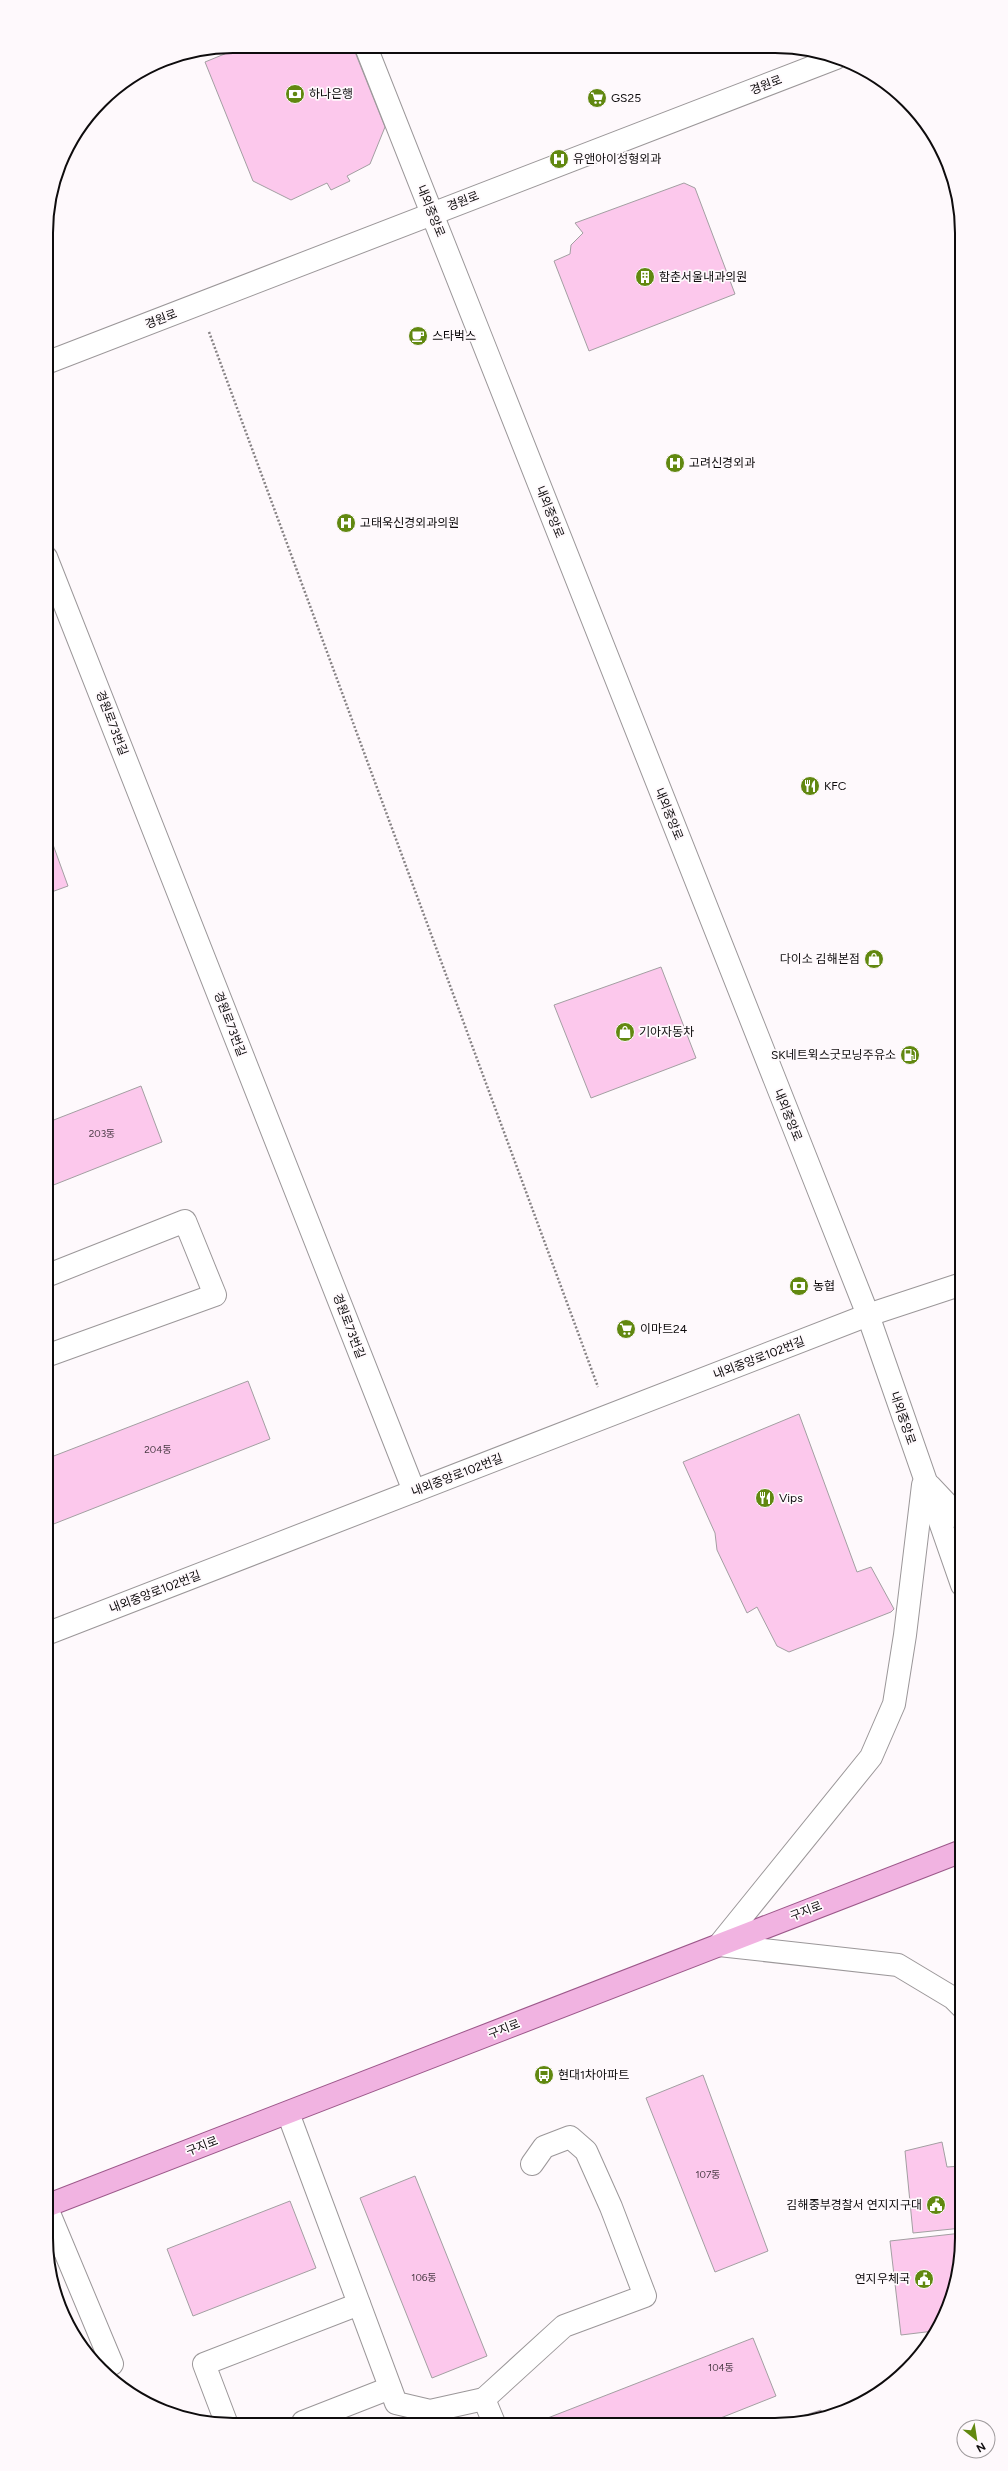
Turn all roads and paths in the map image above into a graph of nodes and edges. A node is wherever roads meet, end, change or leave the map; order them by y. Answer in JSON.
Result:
{"nodes":[{"id":1,"x":368,"y":53,"type":"edge"},
{"id":2,"x":828,"y":61,"type":"edge"},
{"id":3,"x":432,"y":213,"type":"junction"},
{"id":4,"x":200,"y":305,"type":"junction"},
{"id":5,"x":53,"y":360,"type":"edge"},
{"id":6,"x":53,"y":575,"type":"edge"},
{"id":7,"x":53,"y":1273,"type":"edge"},
{"id":8,"x":955,"y":1286,"type":"edge"},
{"id":9,"x":868,"y":1315,"type":"junction"},
{"id":10,"x":53,"y":1353,"type":"edge"},
{"id":11,"x":609,"y":1416,"type":"junction"},
{"id":12,"x":924,"y":1480,"type":"junction"},
{"id":13,"x":414,"y":1492,"type":"junction"},
{"id":14,"x":955,"y":1513,"type":"edge"},
{"id":15,"x":955,"y":1566,"type":"edge"},
{"id":16,"x":53,"y":1631,"type":"edge"},
{"id":17,"x":955,"y":1854,"type":"edge"},
{"id":18,"x":719,"y":1945,"type":"junction"},
{"id":19,"x":955,"y":2000,"type":"edge"},
{"id":20,"x":288,"y":2113,"type":"junction"},
{"id":21,"x":532,"y":2164,"type":"dead end"},
{"id":22,"x":53,"y":2203,"type":"edge"},
{"id":23,"x":53,"y":2223,"type":"edge"},
{"id":24,"x":359,"y":2304,"type":"junction"},
{"id":25,"x":107,"y":2366,"type":"edge"},
{"id":26,"x":390,"y":2388,"type":"junction"},
{"id":27,"x":484,"y":2399,"type":"junction"},
{"id":28,"x":224,"y":2418,"type":"edge"},
{"id":29,"x":314,"y":2418,"type":"edge"},
{"id":30,"x":492,"y":2418,"type":"edge"}],
"edges":[{"from":1,"to":3,"type":"street","name":"내외중앙로"},
{"from":2,"to":3,"type":"street","name":"경원로"},
{"from":3,"to":4,"type":"street","name":"경원로"},
{"from":3,"to":9,"type":"street","name":"내외중앙로"},
{"from":4,"to":5,"type":"street","name":"경원로"},
{"from":4,"to":11,"type":"path"},
{"from":6,"to":13,"type":"street","name":"경원로73번길"},
{"from":7,"to":10,"type":"street"},
{"from":8,"to":9,"type":"street","name":"내외중앙로102번길"},
{"from":9,"to":11,"type":"street","name":"내외중앙로102번길"},
{"from":9,"to":12,"type":"street","name":"내외중앙로"},
{"from":11,"to":13,"type":"street","name":"내외중앙로102번길"},
{"from":12,"to":14,"type":"street"},
{"from":12,"to":15,"type":"street","name":"내외중앙로"},
{"from":12,"to":18,"type":"street"},
{"from":13,"to":16,"type":"street","name":"내외중앙로102번길"},
{"from":17,"to":18,"type":"main road","name":"구지로"},
{"from":18,"to":19,"type":"street"},
{"from":18,"to":20,"type":"main road","name":"구지로"},
{"from":20,"to":22,"type":"main road","name":"구지로"},
{"from":20,"to":24,"type":"street"},
{"from":21,"to":27,"type":"street"},
{"from":23,"to":25,"type":"street"},
{"from":24,"to":26,"type":"street"},
{"from":24,"to":28,"type":"street"},
{"from":26,"to":27,"type":"street"},
{"from":26,"to":29,"type":"street"},
{"from":27,"to":30,"type":"street"}]}
